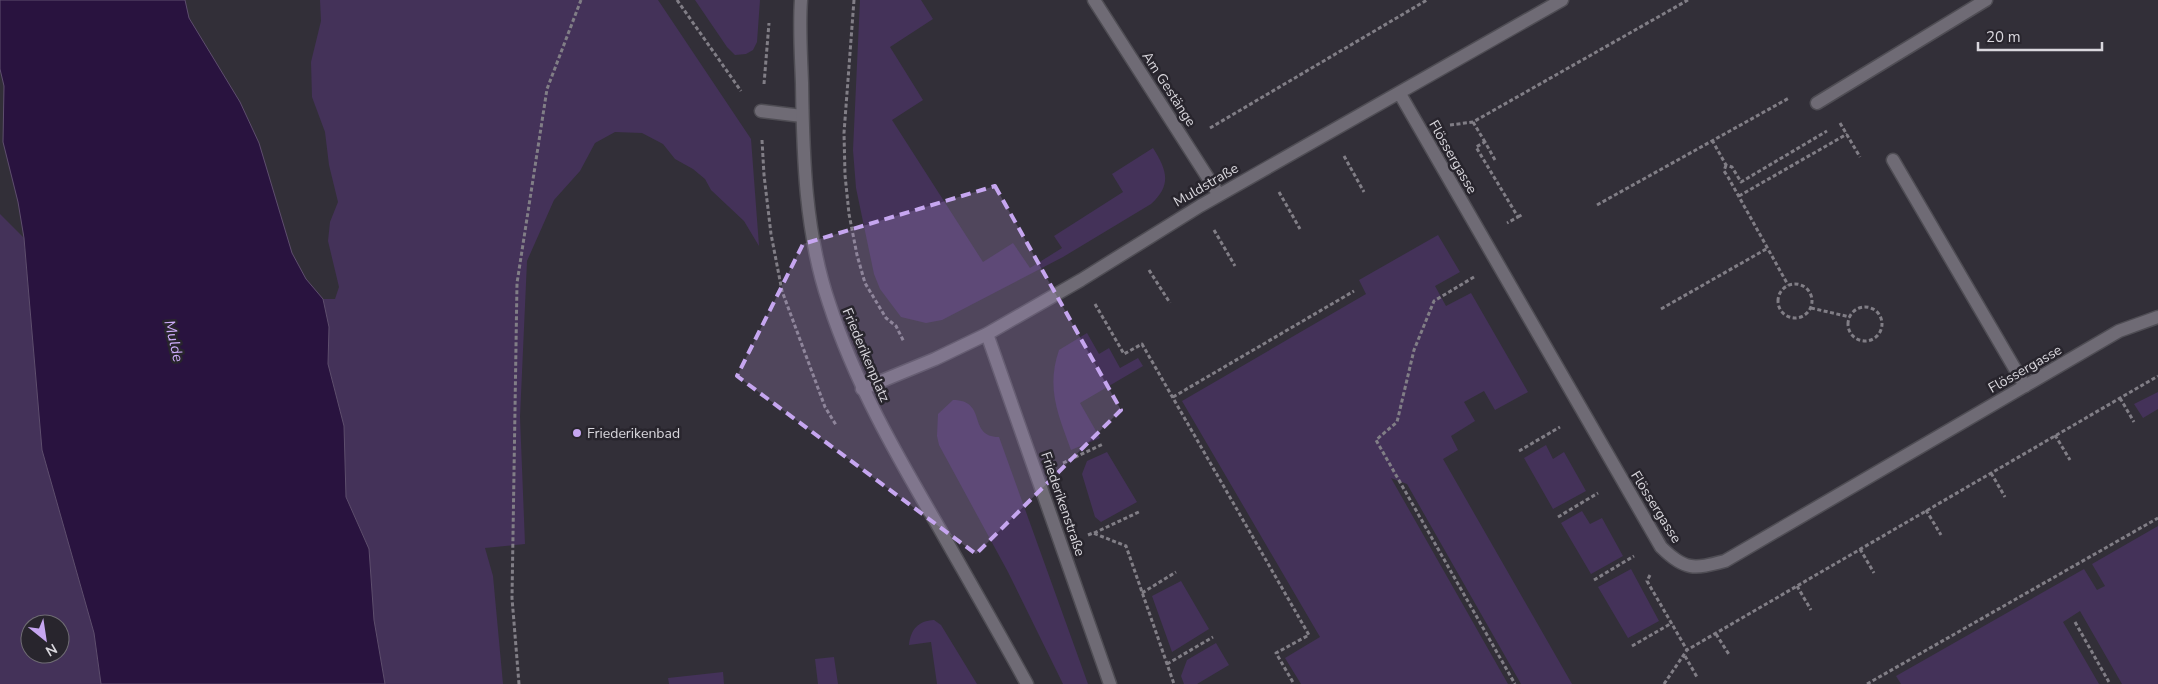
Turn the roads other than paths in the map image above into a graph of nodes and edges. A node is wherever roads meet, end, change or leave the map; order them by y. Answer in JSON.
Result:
{"nodes":[{"id":1,"x":802,"y":0,"type":"edge"},
{"id":2,"x":1094,"y":0,"type":"edge"},
{"id":3,"x":1562,"y":0,"type":"edge"},
{"id":4,"x":1986,"y":0,"type":"edge"},
{"id":5,"x":1400,"y":94,"type":"junction"},
{"id":6,"x":1817,"y":103,"type":"road end"},
{"id":7,"x":761,"y":111,"type":"road end"},
{"id":8,"x":802,"y":116,"type":"junction"},
{"id":9,"x":1893,"y":160,"type":"dead end"},
{"id":10,"x":1219,"y":195,"type":"junction"},
{"id":11,"x":2158,"y":317,"type":"edge"},
{"id":12,"x":987,"y":334,"type":"junction"},
{"id":13,"x":2025,"y":386,"type":"junction"},
{"id":14,"x":862,"y":390,"type":"junction"},
{"id":15,"x":1027,"y":684,"type":"edge"},
{"id":16,"x":1110,"y":684,"type":"edge"}],
"edges":[{"from":1,"to":8,"type":"street","name":"Friederikenplatz"},
{"from":2,"to":10,"type":"street","name":"Am Gestänge"},
{"from":3,"to":5,"type":"street","name":"Muldstraße"},
{"from":4,"to":6,"type":"street"},
{"from":5,"to":10,"type":"street","name":"Muldstraße"},
{"from":5,"to":13,"type":"street","name":"Flössergasse"},
{"from":7,"to":8,"type":"street"},
{"from":8,"to":14,"type":"street","name":"Friederikenplatz"},
{"from":9,"to":13,"type":"street"},
{"from":10,"to":12,"type":"street","name":"Muldstraße"},
{"from":11,"to":13,"type":"street","name":"Flössergasse"},
{"from":12,"to":14,"type":"street","name":"Muldstraße"},
{"from":12,"to":16,"type":"street","name":"Friederikenstraße"},
{"from":14,"to":15,"type":"street","name":"Friederikenplatz"}]}
